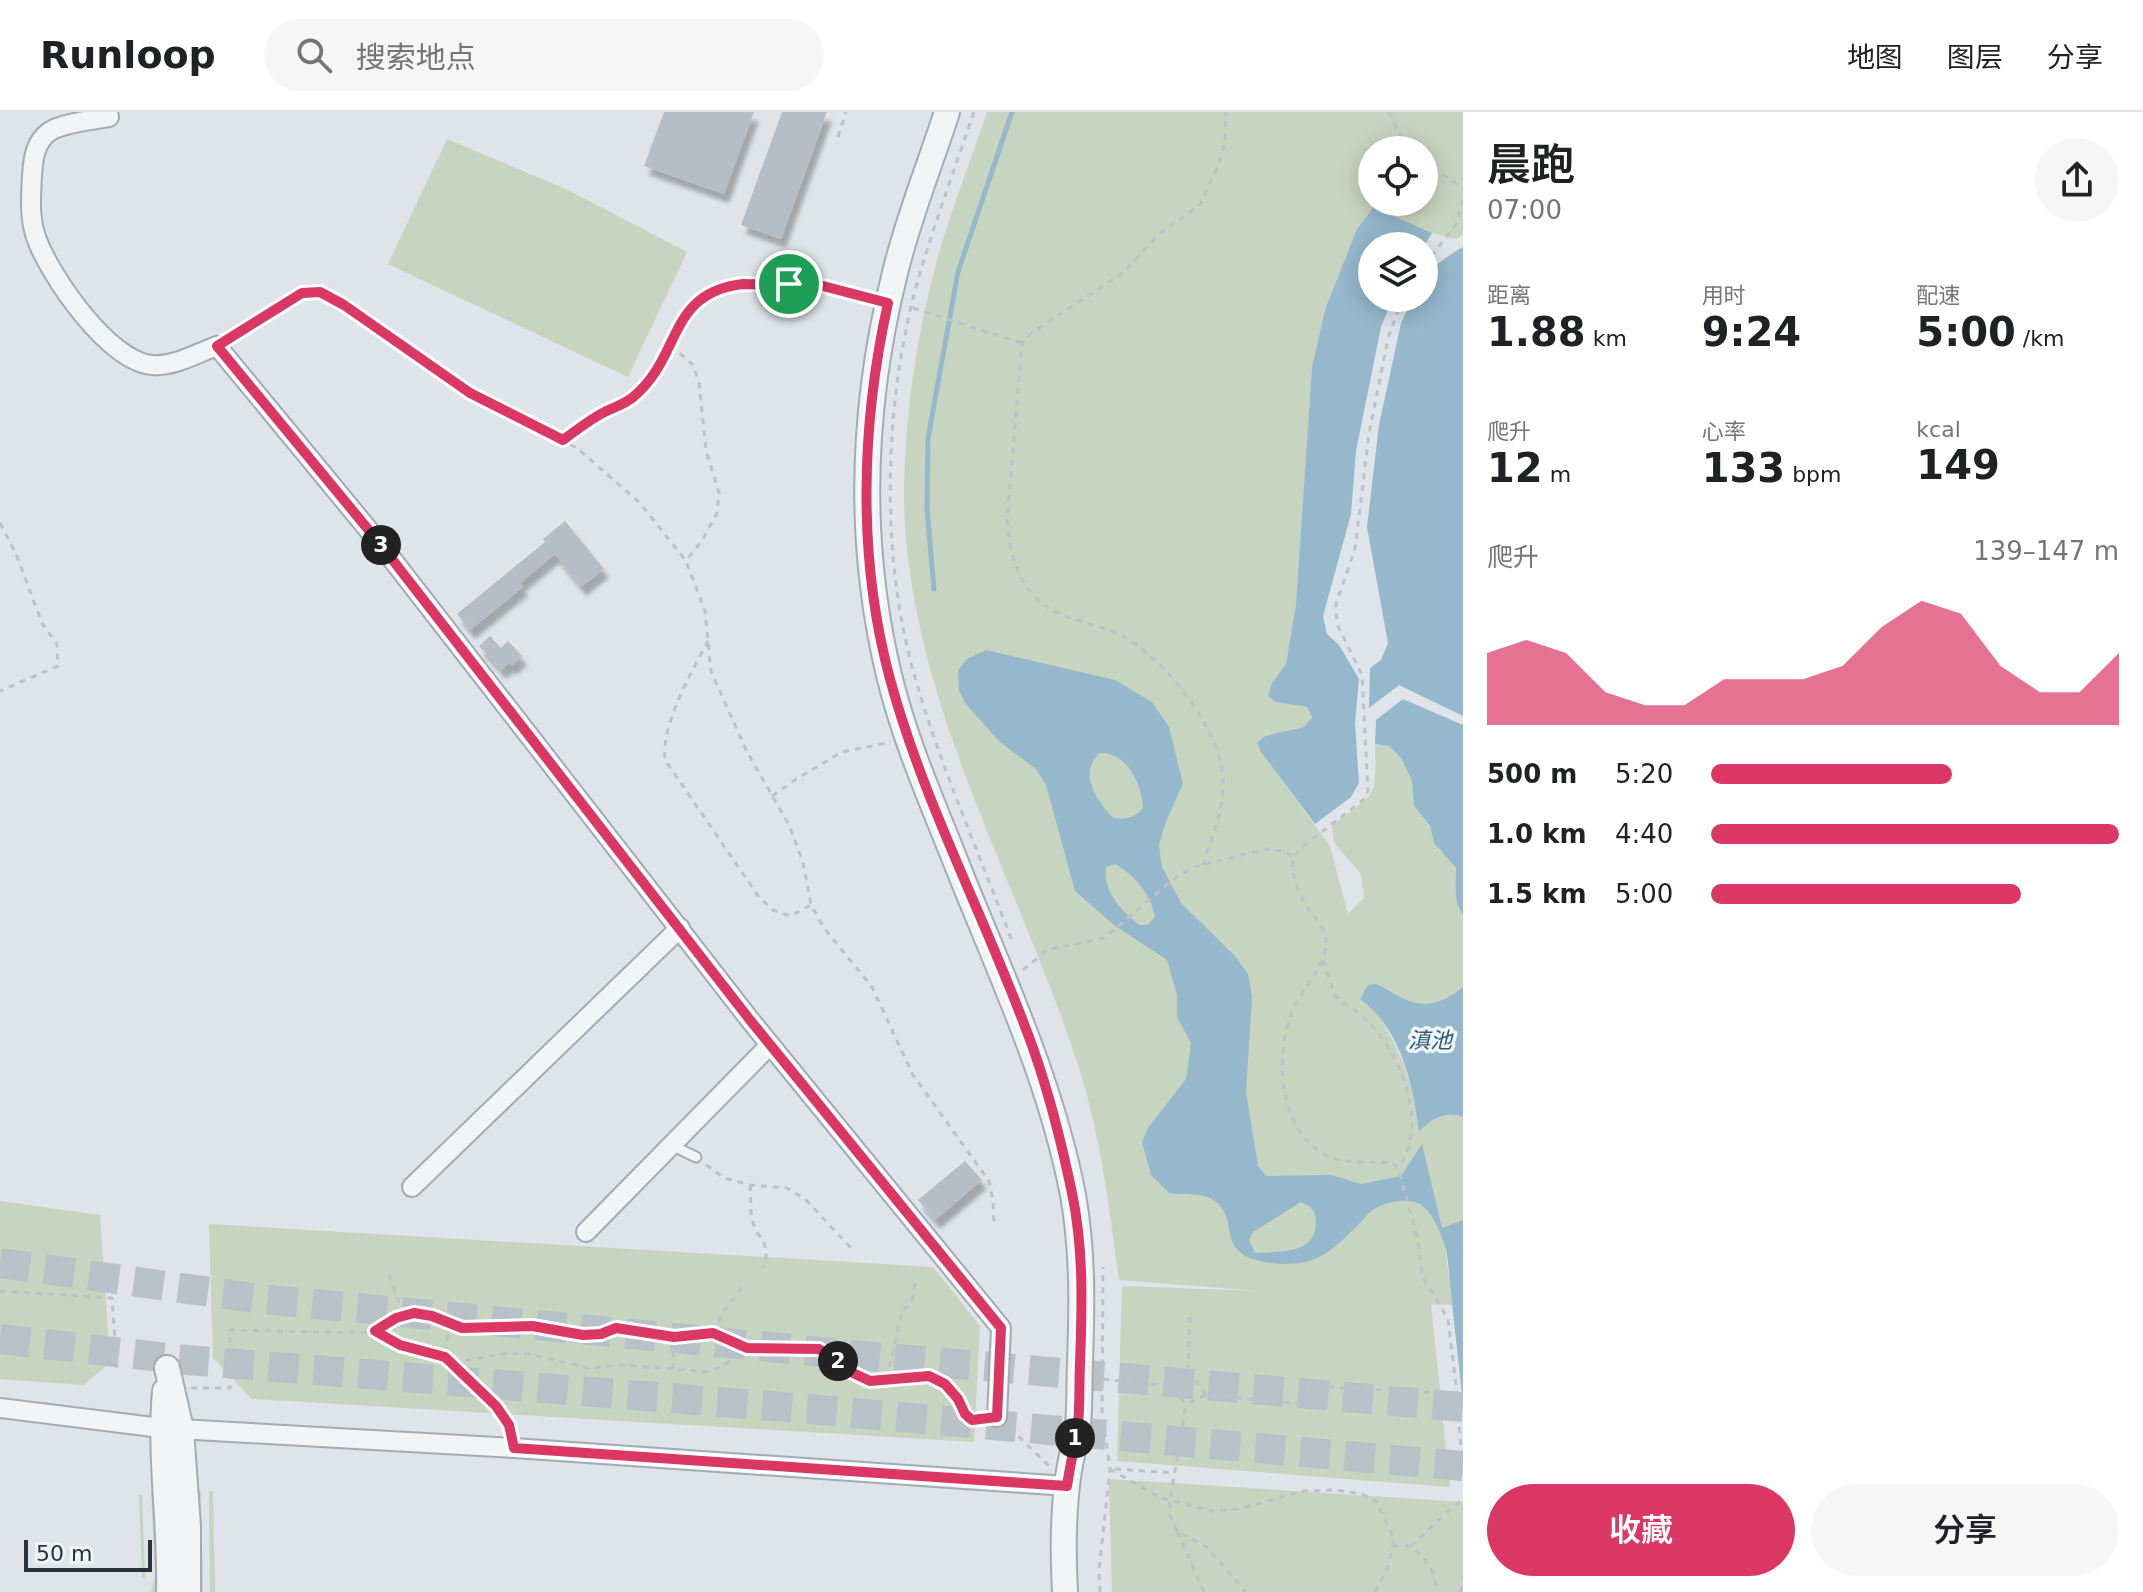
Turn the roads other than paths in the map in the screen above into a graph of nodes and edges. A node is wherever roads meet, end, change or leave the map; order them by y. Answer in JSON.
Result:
{"nodes":[{"id":1,"x":108,"y":112,"type":"edge"},
{"id":2,"x":947,"y":112,"type":"edge"},
{"id":3,"x":680,"y":928,"type":"junction"},
{"id":4,"x":770,"y":1045,"type":"junction"},
{"id":5,"x":671,"y":1145,"type":"junction"},
{"id":6,"x":696,"y":1157,"type":"road end"},
{"id":7,"x":412,"y":1187,"type":"dead end"},
{"id":8,"x":586,"y":1232,"type":"dead end"},
{"id":9,"x":171,"y":1388,"type":"road end"},
{"id":10,"x":0,"y":1408,"type":"edge"},
{"id":11,"x":997,"y":1417,"type":"road end"},
{"id":12,"x":171,"y":1428,"type":"junction"},
{"id":13,"x":1067,"y":1486,"type":"junction"},
{"id":14,"x":169,"y":1592,"type":"edge"},
{"id":15,"x":188,"y":1592,"type":"edge"},
{"id":16,"x":1065,"y":1592,"type":"edge"}],
"edges":[{"from":1,"to":3,"type":"street"},
{"from":2,"to":13,"type":"street"},
{"from":3,"to":4,"type":"street"},
{"from":3,"to":7,"type":"street"},
{"from":4,"to":5,"type":"street"},
{"from":4,"to":11,"type":"street"},
{"from":5,"to":6,"type":"lane"},
{"from":5,"to":8,"type":"street"},
{"from":9,"to":12,"type":"street"},
{"from":10,"to":12,"type":"street"},
{"from":12,"to":13,"type":"street"},
{"from":12,"to":14,"type":"street"},
{"from":12,"to":15,"type":"street"},
{"from":13,"to":16,"type":"street"}]}
